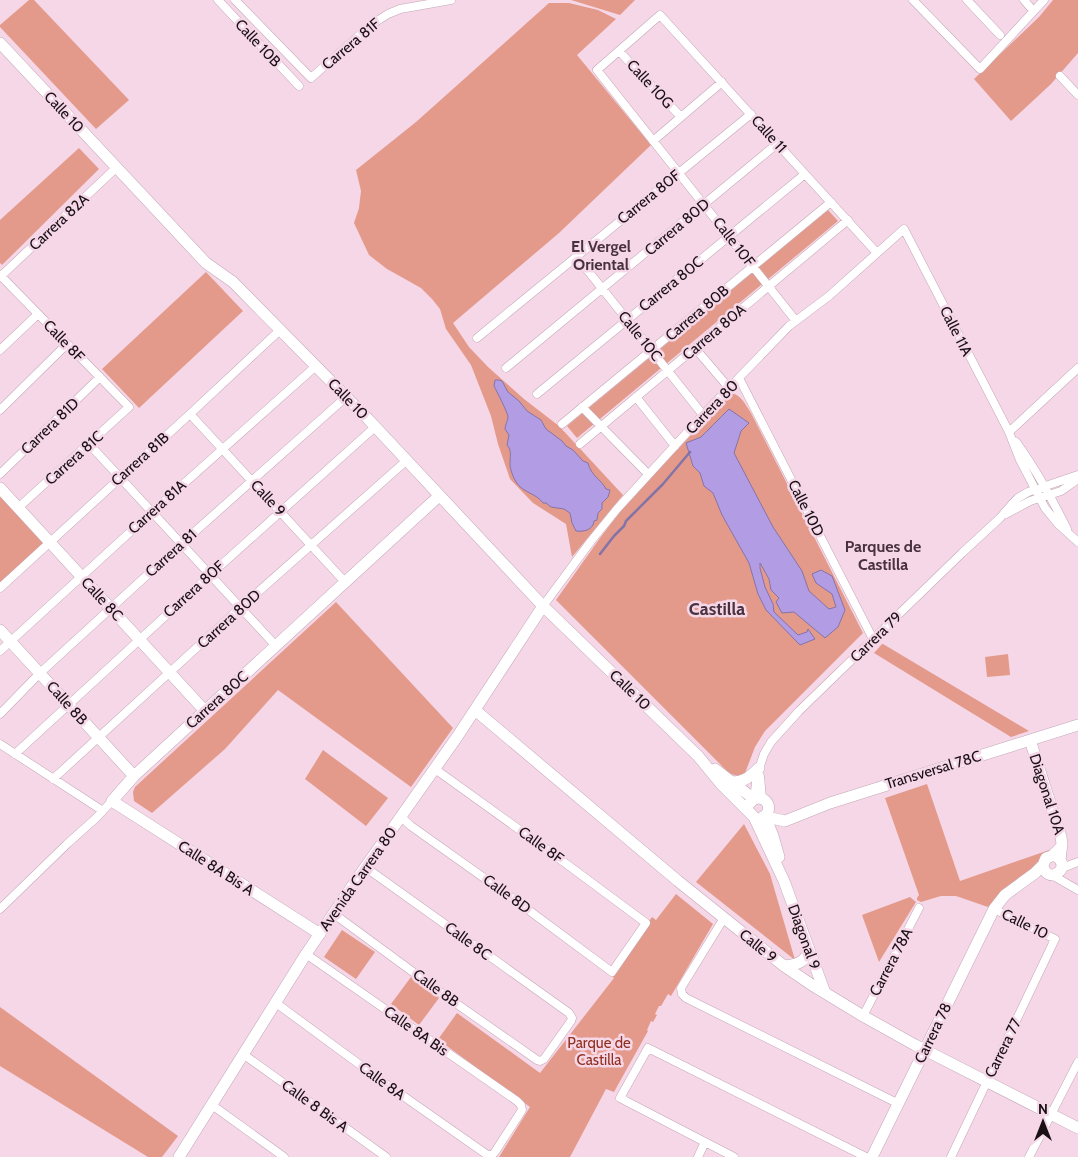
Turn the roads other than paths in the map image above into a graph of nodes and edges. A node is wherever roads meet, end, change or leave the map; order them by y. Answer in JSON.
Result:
{"nodes":[{"id":1,"x":218,"y":0,"type":"edge"},
{"id":2,"x":235,"y":0,"type":"edge"},
{"id":3,"x":452,"y":0,"type":"edge"},
{"id":4,"x":913,"y":0,"type":"edge"},
{"id":5,"x":967,"y":0,"type":"edge"},
{"id":6,"x":1024,"y":0,"type":"edge"},
{"id":7,"x":1044,"y":0,"type":"edge"},
{"id":8,"x":1030,"y":7,"type":"dead end"},
{"id":9,"x":1000,"y":35,"type":"dead end"},
{"id":10,"x":0,"y":43,"type":"edge"},
{"id":11,"x":619,"y":51,"type":"junction"},
{"id":12,"x":1060,"y":76,"type":"dead end"},
{"id":13,"x":310,"y":78,"type":"joint"},
{"id":14,"x":722,"y":82,"type":"junction"},
{"id":15,"x":299,"y":86,"type":"dead end"},
{"id":16,"x":1078,"y":95,"type":"edge"},
{"id":17,"x":751,"y":114,"type":"junction"},
{"id":18,"x":681,"y":117,"type":"junction"},
{"id":19,"x":653,"y":141,"type":"junction"},
{"id":20,"x":778,"y":144,"type":"junction"},
{"id":21,"x":116,"y":168,"type":"junction"},
{"id":22,"x":678,"y":173,"type":"junction"},
{"id":23,"x":805,"y":174,"type":"junction"},
{"id":24,"x":831,"y":202,"type":"junction"},
{"id":25,"x":704,"y":205,"type":"junction"},
{"id":26,"x":848,"y":220,"type":"junction"},
{"id":27,"x":904,"y":229,"type":"joint"},
{"id":28,"x":729,"y":236,"type":"junction"},
{"id":29,"x":877,"y":252,"type":"junction"},
{"id":30,"x":577,"y":257,"type":"junction"},
{"id":31,"x":753,"y":266,"type":"junction"},
{"id":32,"x":2,"y":279,"type":"edge"},
{"id":33,"x":768,"y":286,"type":"junction"},
{"id":34,"x":602,"y":289,"type":"junction"},
{"id":35,"x":38,"y":314,"type":"junction"},
{"id":36,"x":627,"y":320,"type":"junction"},
{"id":37,"x":796,"y":321,"type":"junction"},
{"id":38,"x":280,"y":330,"type":"junction"},
{"id":39,"x":477,"y":338,"type":"dead end"},
{"id":40,"x":67,"y":344,"type":"junction"},
{"id":41,"x":695,"y":348,"type":"junction"},
{"id":42,"x":0,"y":350,"type":"edge"},
{"id":43,"x":651,"y":350,"type":"junction"},
{"id":44,"x":316,"y":366,"type":"junction"},
{"id":45,"x":506,"y":368,"type":"dead end"},
{"id":46,"x":1078,"y":368,"type":"edge"},
{"id":47,"x":667,"y":370,"type":"junction"},
{"id":48,"x":100,"y":377,"type":"junction"},
{"id":49,"x":739,"y":378,"type":"junction"},
{"id":50,"x":729,"y":388,"type":"junction"},
{"id":51,"x":537,"y":394,"type":"dead end"},
{"id":52,"x":346,"y":397,"type":"junction"},
{"id":53,"x":636,"y":397,"type":"junction"},
{"id":54,"x":129,"y":407,"type":"joint"},
{"id":55,"x":582,"y":407,"type":"junction"},
{"id":56,"x":0,"y":410,"type":"edge"},
{"id":57,"x":190,"y":414,"type":"junction"},
{"id":58,"x":702,"y":415,"type":"junction"},
{"id":59,"x":562,"y":424,"type":"dead end"},
{"id":60,"x":601,"y":426,"type":"junction"},
{"id":61,"x":375,"y":427,"type":"junction"},
{"id":62,"x":1009,"y":432,"type":"junction"},
{"id":63,"x":89,"y":444,"type":"junction"},
{"id":64,"x":580,"y":444,"type":"dead end"},
{"id":65,"x":674,"y":446,"type":"junction"},
{"id":66,"x":222,"y":449,"type":"junction"},
{"id":67,"x":406,"y":461,"type":"junction"},
{"id":68,"x":0,"y":474,"type":"edge"},
{"id":69,"x":648,"y":474,"type":"junction"},
{"id":70,"x":120,"y":477,"type":"junction"},
{"id":71,"x":1078,"y":477,"type":"edge"},
{"id":72,"x":252,"y":481,"type":"junction"},
{"id":73,"x":1044,"y":487,"type":"junction"},
{"id":74,"x":0,"y":488,"type":"edge"},
{"id":75,"x":1035,"y":490,"type":"junction"},
{"id":76,"x":1049,"y":494,"type":"junction"},
{"id":77,"x":439,"y":496,"type":"junction"},
{"id":78,"x":1039,"y":498,"type":"junction"},
{"id":79,"x":18,"y":508,"type":"junction"},
{"id":80,"x":152,"y":512,"type":"junction"},
{"id":81,"x":280,"y":512,"type":"junction"},
{"id":82,"x":1000,"y":518,"type":"junction"},
{"id":83,"x":1069,"y":534,"type":"junction"},
{"id":84,"x":50,"y":542,"type":"junction"},
{"id":85,"x":1078,"y":542,"type":"edge"},
{"id":86,"x":181,"y":544,"type":"junction"},
{"id":87,"x":311,"y":545,"type":"junction"},
{"id":88,"x":210,"y":575,"type":"junction"},
{"id":89,"x":81,"y":576,"type":"junction"},
{"id":90,"x":345,"y":582,"type":"junction"},
{"id":91,"x":0,"y":588,"type":"edge"},
{"id":92,"x":543,"y":606,"type":"junction"},
{"id":93,"x":240,"y":608,"type":"junction"},
{"id":94,"x":111,"y":609,"type":"junction"},
{"id":95,"x":0,"y":630,"type":"edge"},
{"id":96,"x":873,"y":639,"type":"junction"},
{"id":97,"x":139,"y":640,"type":"junction"},
{"id":98,"x":10,"y":641,"type":"junction"},
{"id":99,"x":276,"y":646,"type":"junction"},
{"id":100,"x":0,"y":651,"type":"edge"},
{"id":101,"x":170,"y":672,"type":"junction"},
{"id":102,"x":40,"y":674,"type":"junction"},
{"id":103,"x":69,"y":704,"type":"junction"},
{"id":104,"x":475,"y":710,"type":"junction"},
{"id":105,"x":205,"y":711,"type":"junction"},
{"id":106,"x":0,"y":714,"type":"edge"},
{"id":107,"x":1078,"y":725,"type":"edge"},
{"id":108,"x":98,"y":737,"type":"junction"},
{"id":109,"x":1030,"y":740,"type":"junction"},
{"id":110,"x":0,"y":744,"type":"edge"},
{"id":111,"x":15,"y":754,"type":"junction"},
{"id":112,"x":698,"y":756,"type":"junction"},
{"id":113,"x":760,"y":766,"type":"junction"},
{"id":114,"x":435,"y":769,"type":"junction"},
{"id":115,"x":134,"y":776,"type":"junction"},
{"id":116,"x":53,"y":779,"type":"junction"},
{"id":117,"x":732,"y":782,"type":"junction"},
{"id":118,"x":757,"y":799,"type":"junction"},
{"id":119,"x":112,"y":801,"type":"junction"},
{"id":120,"x":103,"y":811,"type":"junction"},
{"id":121,"x":760,"y":814,"type":"junction"},
{"id":122,"x":401,"y":817,"type":"junction"},
{"id":123,"x":787,"y":820,"type":"junction"},
{"id":124,"x":774,"y":836,"type":"junction"},
{"id":125,"x":1078,"y":862,"type":"edge"},
{"id":126,"x":365,"y":867,"type":"junction"},
{"id":127,"x":1053,"y":869,"type":"junction"},
{"id":128,"x":784,"y":881,"type":"junction"},
{"id":129,"x":1078,"y":890,"type":"edge"},
{"id":130,"x":919,"y":908,"type":"dead end"},
{"id":131,"x":0,"y":909,"type":"edge"},
{"id":132,"x":994,"y":909,"type":"junction"},
{"id":133,"x":334,"y":914,"type":"junction"},
{"id":134,"x":724,"y":918,"type":"junction"},
{"id":135,"x":320,"y":934,"type":"junction"},
{"id":136,"x":1056,"y":939,"type":"joint"},
{"id":137,"x":809,"y":949,"type":"junction"},
{"id":138,"x":306,"y":954,"type":"junction"},
{"id":139,"x":784,"y":966,"type":"junction"},
{"id":140,"x":612,"y":972,"type":"joint"},
{"id":141,"x":825,"y":993,"type":"junction"},
{"id":142,"x":276,"y":1003,"type":"junction"},
{"id":143,"x":863,"y":1016,"type":"junction"},
{"id":144,"x":925,"y":1050,"type":"junction"},
{"id":145,"x":244,"y":1054,"type":"junction"},
{"id":146,"x":540,"y":1061,"type":"joint"},
{"id":147,"x":1078,"y":1062,"type":"edge"},
{"id":148,"x":987,"y":1082,"type":"junction"},
{"id":149,"x":899,"y":1104,"type":"junction"},
{"id":150,"x":212,"y":1105,"type":"junction"},
{"id":151,"x":1051,"y":1114,"type":"junction"},
{"id":152,"x":1078,"y":1128,"type":"edge"},
{"id":153,"x":705,"y":1142,"type":"junction"},
{"id":154,"x":491,"y":1156,"type":"joint"},
{"id":155,"x":179,"y":1157,"type":"edge"},
{"id":156,"x":284,"y":1157,"type":"edge"},
{"id":157,"x":386,"y":1157,"type":"edge"},
{"id":158,"x":698,"y":1157,"type":"edge"},
{"id":159,"x":734,"y":1157,"type":"edge"},
{"id":160,"x":866,"y":1157,"type":"edge"},
{"id":161,"x":872,"y":1157,"type":"edge"},
{"id":162,"x":951,"y":1157,"type":"edge"},
{"id":163,"x":1030,"y":1157,"type":"edge"}],
"edges":[{"from":1,"to":15,"type":"street","name":"Calle 10B"},
{"from":2,"to":13,"type":"street","name":"Calle 10B"},
{"from":3,"to":13,"type":"street","name":"Carrera 81F"},
{"from":4,"to":7,"type":"street"},
{"from":5,"to":9,"type":"street"},
{"from":6,"to":8,"type":"street"},
{"from":10,"to":21,"type":"street","name":"Calle 10"},
{"from":11,"to":14,"type":"street","name":"Calle 11"},
{"from":11,"to":18,"type":"street","name":"Calle 10G"},
{"from":11,"to":19,"type":"street","name":"Calle 10F"},
{"from":12,"to":16,"type":"street"},
{"from":14,"to":17,"type":"street","name":"Calle 11"},
{"from":14,"to":18,"type":"street"},
{"from":17,"to":20,"type":"street","name":"Calle 11"},
{"from":17,"to":22,"type":"street","name":"Carrera 80F"},
{"from":18,"to":19,"type":"street"},
{"from":19,"to":22,"type":"street","name":"Calle 10F"},
{"from":20,"to":23,"type":"street","name":"Calle 11"},
{"from":20,"to":25,"type":"street","name":"Carrera 80D"},
{"from":21,"to":32,"type":"street","name":"Carrera 82A"},
{"from":21,"to":38,"type":"street","name":"Calle 10"},
{"from":22,"to":25,"type":"street","name":"Calle 10F"},
{"from":22,"to":30,"type":"street","name":"Carrera 80F"},
{"from":23,"to":24,"type":"street","name":"Calle 11"},
{"from":23,"to":28,"type":"street","name":"Carrera 80C"},
{"from":24,"to":26,"type":"street","name":"Calle 11"},
{"from":24,"to":31,"type":"street","name":"Carrera 80B"},
{"from":25,"to":28,"type":"street","name":"Calle 10F"},
{"from":25,"to":34,"type":"street","name":"Carrera 80D"},
{"from":26,"to":29,"type":"street","name":"Calle 11"},
{"from":26,"to":33,"type":"street","name":"Carrera 80A"},
{"from":27,"to":29,"type":"street","name":"Carrera 80"},
{"from":27,"to":62,"type":"street","name":"Calle 11A"},
{"from":28,"to":31,"type":"street","name":"Calle 10F"},
{"from":28,"to":36,"type":"street","name":"Carrera 80C"},
{"from":29,"to":37,"type":"street","name":"Carrera 80"},
{"from":30,"to":34,"type":"street","name":"Calle 10C"},
{"from":30,"to":39,"type":"street","name":"Carrera 80F"},
{"from":31,"to":33,"type":"street","name":"Calle 10F"},
{"from":31,"to":43,"type":"street","name":"Carrera 80B"},
{"from":32,"to":35,"type":"street","name":"Calle 8F"},
{"from":33,"to":37,"type":"street","name":"Calle 10F"},
{"from":33,"to":41,"type":"street","name":"Carrera 80A"},
{"from":34,"to":36,"type":"street","name":"Calle 10C"},
{"from":34,"to":45,"type":"street","name":"Carrera 80D"},
{"from":35,"to":40,"type":"street","name":"Calle 8F"},
{"from":35,"to":42,"type":"street"},
{"from":36,"to":43,"type":"street","name":"Calle 10C"},
{"from":36,"to":51,"type":"street","name":"Carrera 80C"},
{"from":37,"to":49,"type":"street","name":"Carrera 80"},
{"from":38,"to":44,"type":"street","name":"Calle 10"},
{"from":38,"to":57,"type":"street","name":"Carrera 81B"},
{"from":40,"to":48,"type":"street","name":"Calle 8F"},
{"from":40,"to":56,"type":"street"},
{"from":41,"to":47,"type":"street","name":"Carrera 80A"},
{"from":41,"to":50,"type":"street"},
{"from":43,"to":47,"type":"street","name":"Calle 10C"},
{"from":43,"to":55,"type":"street","name":"Carrera 80B"},
{"from":44,"to":52,"type":"street","name":"Calle 10"},
{"from":44,"to":66,"type":"street","name":"Carrera 81A"},
{"from":46,"to":62,"type":"street"},
{"from":47,"to":53,"type":"street","name":"Carrera 80A"},
{"from":47,"to":58,"type":"street","name":"Calle 10C"},
{"from":48,"to":54,"type":"street","name":"Calle 8F"},
{"from":48,"to":68,"type":"street","name":"Carrera 81D"},
{"from":49,"to":50,"type":"street","name":"Carrera 80"},
{"from":49,"to":96,"type":"street","name":"Calle 10D"},
{"from":50,"to":58,"type":"street","name":"Carrera 80"},
{"from":52,"to":61,"type":"street","name":"Calle 10"},
{"from":52,"to":72,"type":"street","name":"Carrera 81"},
{"from":53,"to":60,"type":"street","name":"Carrera 80A"},
{"from":53,"to":65,"type":"street"},
{"from":54,"to":63,"type":"street","name":"Carrera 81C"},
{"from":55,"to":59,"type":"street","name":"Carrera 80B"},
{"from":55,"to":60,"type":"street"},
{"from":57,"to":66,"type":"street","name":"Calle 9"},
{"from":57,"to":70,"type":"street","name":"Carrera 81B"},
{"from":58,"to":65,"type":"street","name":"Carrera 80"},
{"from":60,"to":64,"type":"street","name":"Carrera 80A"},
{"from":60,"to":69,"type":"street"},
{"from":61,"to":67,"type":"street","name":"Calle 10"},
{"from":61,"to":81,"type":"street","name":"Carrera 80F"},
{"from":62,"to":73,"type":"street","name":"Calle 11A"},
{"from":62,"to":75,"type":"street","name":"Calle 11A"},
{"from":63,"to":70,"type":"street"},
{"from":63,"to":79,"type":"street","name":"Carrera 81C"},
{"from":65,"to":69,"type":"street","name":"Carrera 80"},
{"from":66,"to":72,"type":"street","name":"Calle 9"},
{"from":66,"to":80,"type":"street","name":"Carrera 81A"},
{"from":67,"to":77,"type":"street","name":"Calle 10"},
{"from":67,"to":87,"type":"street","name":"Carrera 80D"},
{"from":69,"to":92,"type":"street","name":"Carrera 80"},
{"from":70,"to":80,"type":"street"},
{"from":70,"to":84,"type":"street","name":"Carrera 81B"},
{"from":71,"to":73,"type":"street","name":"Carrera 79"},
{"from":71,"to":76,"type":"street","name":"Carrera 79"},
{"from":72,"to":81,"type":"street","name":"Calle 9"},
{"from":72,"to":86,"type":"street","name":"Carrera 81"},
{"from":73,"to":75,"type":"street","name":"Carrera 79"},
{"from":73,"to":76,"type":"street","name":"Calle 11A"},
{"from":74,"to":79,"type":"street","name":"Calle 8C"},
{"from":75,"to":78,"type":"street","name":"Calle 11A"},
{"from":75,"to":82,"type":"street","name":"Carrera 79"},
{"from":76,"to":78,"type":"street","name":"Carrera 79"},
{"from":76,"to":83,"type":"street","name":"Calle 11A"},
{"from":77,"to":90,"type":"street","name":"Carrera 80C"},
{"from":77,"to":92,"type":"street","name":"Calle 10"},
{"from":78,"to":82,"type":"street","name":"Carrera 79"},
{"from":78,"to":83,"type":"street","name":"Calle 11A"},
{"from":79,"to":84,"type":"street","name":"Calle 8C"},
{"from":80,"to":86,"type":"street"},
{"from":80,"to":89,"type":"street","name":"Carrera 81A"},
{"from":81,"to":87,"type":"street","name":"Calle 9"},
{"from":81,"to":88,"type":"street","name":"Carrera 80F"},
{"from":82,"to":96,"type":"street","name":"Carrera 79"},
{"from":83,"to":85,"type":"street","name":"Calle 11A"},
{"from":84,"to":89,"type":"street","name":"Calle 8C"},
{"from":84,"to":91,"type":"street","name":"Carrera 81B"},
{"from":86,"to":88,"type":"street"},
{"from":86,"to":94,"type":"street","name":"Carrera 81"},
{"from":87,"to":90,"type":"street","name":"Calle 9"},
{"from":87,"to":93,"type":"street","name":"Carrera 80D"},
{"from":88,"to":93,"type":"street"},
{"from":88,"to":97,"type":"street","name":"Carrera 80F"},
{"from":89,"to":94,"type":"street","name":"Calle 8C"},
{"from":89,"to":98,"type":"street","name":"Carrera 81A"},
{"from":90,"to":99,"type":"street","name":"Carrera 80C"},
{"from":92,"to":104,"type":"street","name":"Avenida Carrera 80"},
{"from":92,"to":112,"type":"street","name":"Calle 10"},
{"from":93,"to":99,"type":"street"},
{"from":93,"to":101,"type":"street","name":"Carrera 80D"},
{"from":94,"to":97,"type":"street","name":"Calle 8C"},
{"from":94,"to":102,"type":"street","name":"Carrera 81"},
{"from":95,"to":98,"type":"street","name":"Calle 8B"},
{"from":96,"to":113,"type":"street","name":"Carrera 79"},
{"from":97,"to":101,"type":"street","name":"Calle 8C"},
{"from":97,"to":103,"type":"street","name":"Carrera 80F"},
{"from":98,"to":100,"type":"street","name":"Carrera 81A"},
{"from":98,"to":102,"type":"street","name":"Calle 8B"},
{"from":99,"to":105,"type":"street","name":"Carrera 80C"},
{"from":101,"to":105,"type":"street","name":"Calle 8C"},
{"from":101,"to":108,"type":"street","name":"Carrera 80D"},
{"from":102,"to":103,"type":"street","name":"Calle 8B"},
{"from":102,"to":106,"type":"street","name":"Carrera 81"},
{"from":103,"to":108,"type":"street","name":"Calle 8B"},
{"from":103,"to":111,"type":"street","name":"Carrera 80F"},
{"from":104,"to":114,"type":"street","name":"Avenida Carrera 80"},
{"from":104,"to":134,"type":"street","name":"Calle 9"},
{"from":105,"to":115,"type":"street","name":"Carrera 80C"},
{"from":107,"to":109,"type":"street","name":"Transversal 78C"},
{"from":108,"to":115,"type":"street","name":"Calle 8B"},
{"from":108,"to":116,"type":"street","name":"Carrera 80D"},
{"from":109,"to":123,"type":"street","name":"Transversal 78C"},
{"from":109,"to":127,"type":"street","name":"Diagonal 10A"},
{"from":110,"to":111,"type":"street"},
{"from":111,"to":116,"type":"street"},
{"from":112,"to":117,"type":"street","name":"Calle 10"},
{"from":112,"to":121,"type":"street","name":"Calle 10"},
{"from":113,"to":117,"type":"street"},
{"from":113,"to":118,"type":"street","name":"Carrera 79"},
{"from":114,"to":122,"type":"street","name":"Avenida Carrera 80"},
{"from":114,"to":140,"type":"street","name":"Calle 8F"},
{"from":115,"to":119,"type":"street","name":"Carrera 80C"},
{"from":116,"to":120,"type":"street"},
{"from":117,"to":118,"type":"street","name":"Calle 10"},
{"from":118,"to":121,"type":"street"},
{"from":118,"to":121,"type":"street"},
{"from":119,"to":120,"type":"street","name":"Carrera 80C"},
{"from":119,"to":135,"type":"street","name":"Calle 8A Bis A"},
{"from":120,"to":131,"type":"street","name":"Carrera 80C"},
{"from":121,"to":123,"type":"street"},
{"from":121,"to":124,"type":"street","name":"Diagonal 9"},
{"from":121,"to":128,"type":"street","name":"Diagonal 9"},
{"from":122,"to":126,"type":"street","name":"Avenida Carrera 80"},
{"from":122,"to":140,"type":"street","name":"Calle 8D"},
{"from":123,"to":124,"type":"street"},
{"from":124,"to":128,"type":"street","name":"Diagonal 9"},
{"from":125,"to":127,"type":"street"},
{"from":126,"to":133,"type":"street","name":"Avenida Carrera 80"},
{"from":126,"to":146,"type":"street","name":"Calle 8C"},
{"from":127,"to":129,"type":"street"},
{"from":127,"to":132,"type":"street","name":"Carrera 78"},
{"from":128,"to":137,"type":"street","name":"Diagonal 9"},
{"from":130,"to":143,"type":"street","name":"Carrera 78A"},
{"from":132,"to":136,"type":"street","name":"Calle 10"},
{"from":132,"to":144,"type":"street","name":"Carrera 78"},
{"from":133,"to":135,"type":"street","name":"Avenida Carrera 80"},
{"from":133,"to":146,"type":"street","name":"Calle 8B"},
{"from":134,"to":139,"type":"street","name":"Calle 9"},
{"from":134,"to":149,"type":"street"},
{"from":135,"to":138,"type":"street","name":"Avenida Carrera 80"},
{"from":136,"to":148,"type":"street","name":"Carrera 77"},
{"from":137,"to":139,"type":"street"},
{"from":137,"to":141,"type":"street","name":"Diagonal 9"},
{"from":138,"to":142,"type":"street","name":"Avenida Carrera 80"},
{"from":138,"to":154,"type":"street","name":"Calle 8A Bis"},
{"from":139,"to":141,"type":"street","name":"Calle 9"},
{"from":141,"to":143,"type":"street","name":"Calle 9"},
{"from":142,"to":145,"type":"street","name":"Avenida Carrera 80"},
{"from":142,"to":154,"type":"street","name":"Calle 8A"},
{"from":143,"to":144,"type":"street","name":"Calle 9"},
{"from":144,"to":148,"type":"street","name":"Calle 9"},
{"from":144,"to":149,"type":"street","name":"Carrera 78"},
{"from":145,"to":150,"type":"street","name":"Avenida Carrera 80"},
{"from":145,"to":157,"type":"street","name":"Calle 8 Bis A"},
{"from":147,"to":151,"type":"street"},
{"from":148,"to":151,"type":"street","name":"Calle 9"},
{"from":148,"to":162,"type":"street","name":"Carrera 77"},
{"from":149,"to":161,"type":"street","name":"Carrera 78"},
{"from":150,"to":155,"type":"street","name":"Avenida Carrera 80"},
{"from":150,"to":156,"type":"street"},
{"from":151,"to":152,"type":"street","name":"Calle 9"},
{"from":151,"to":163,"type":"street"},
{"from":153,"to":158,"type":"street"},
{"from":153,"to":159,"type":"street"},
{"from":153,"to":160,"type":"street"}]}
